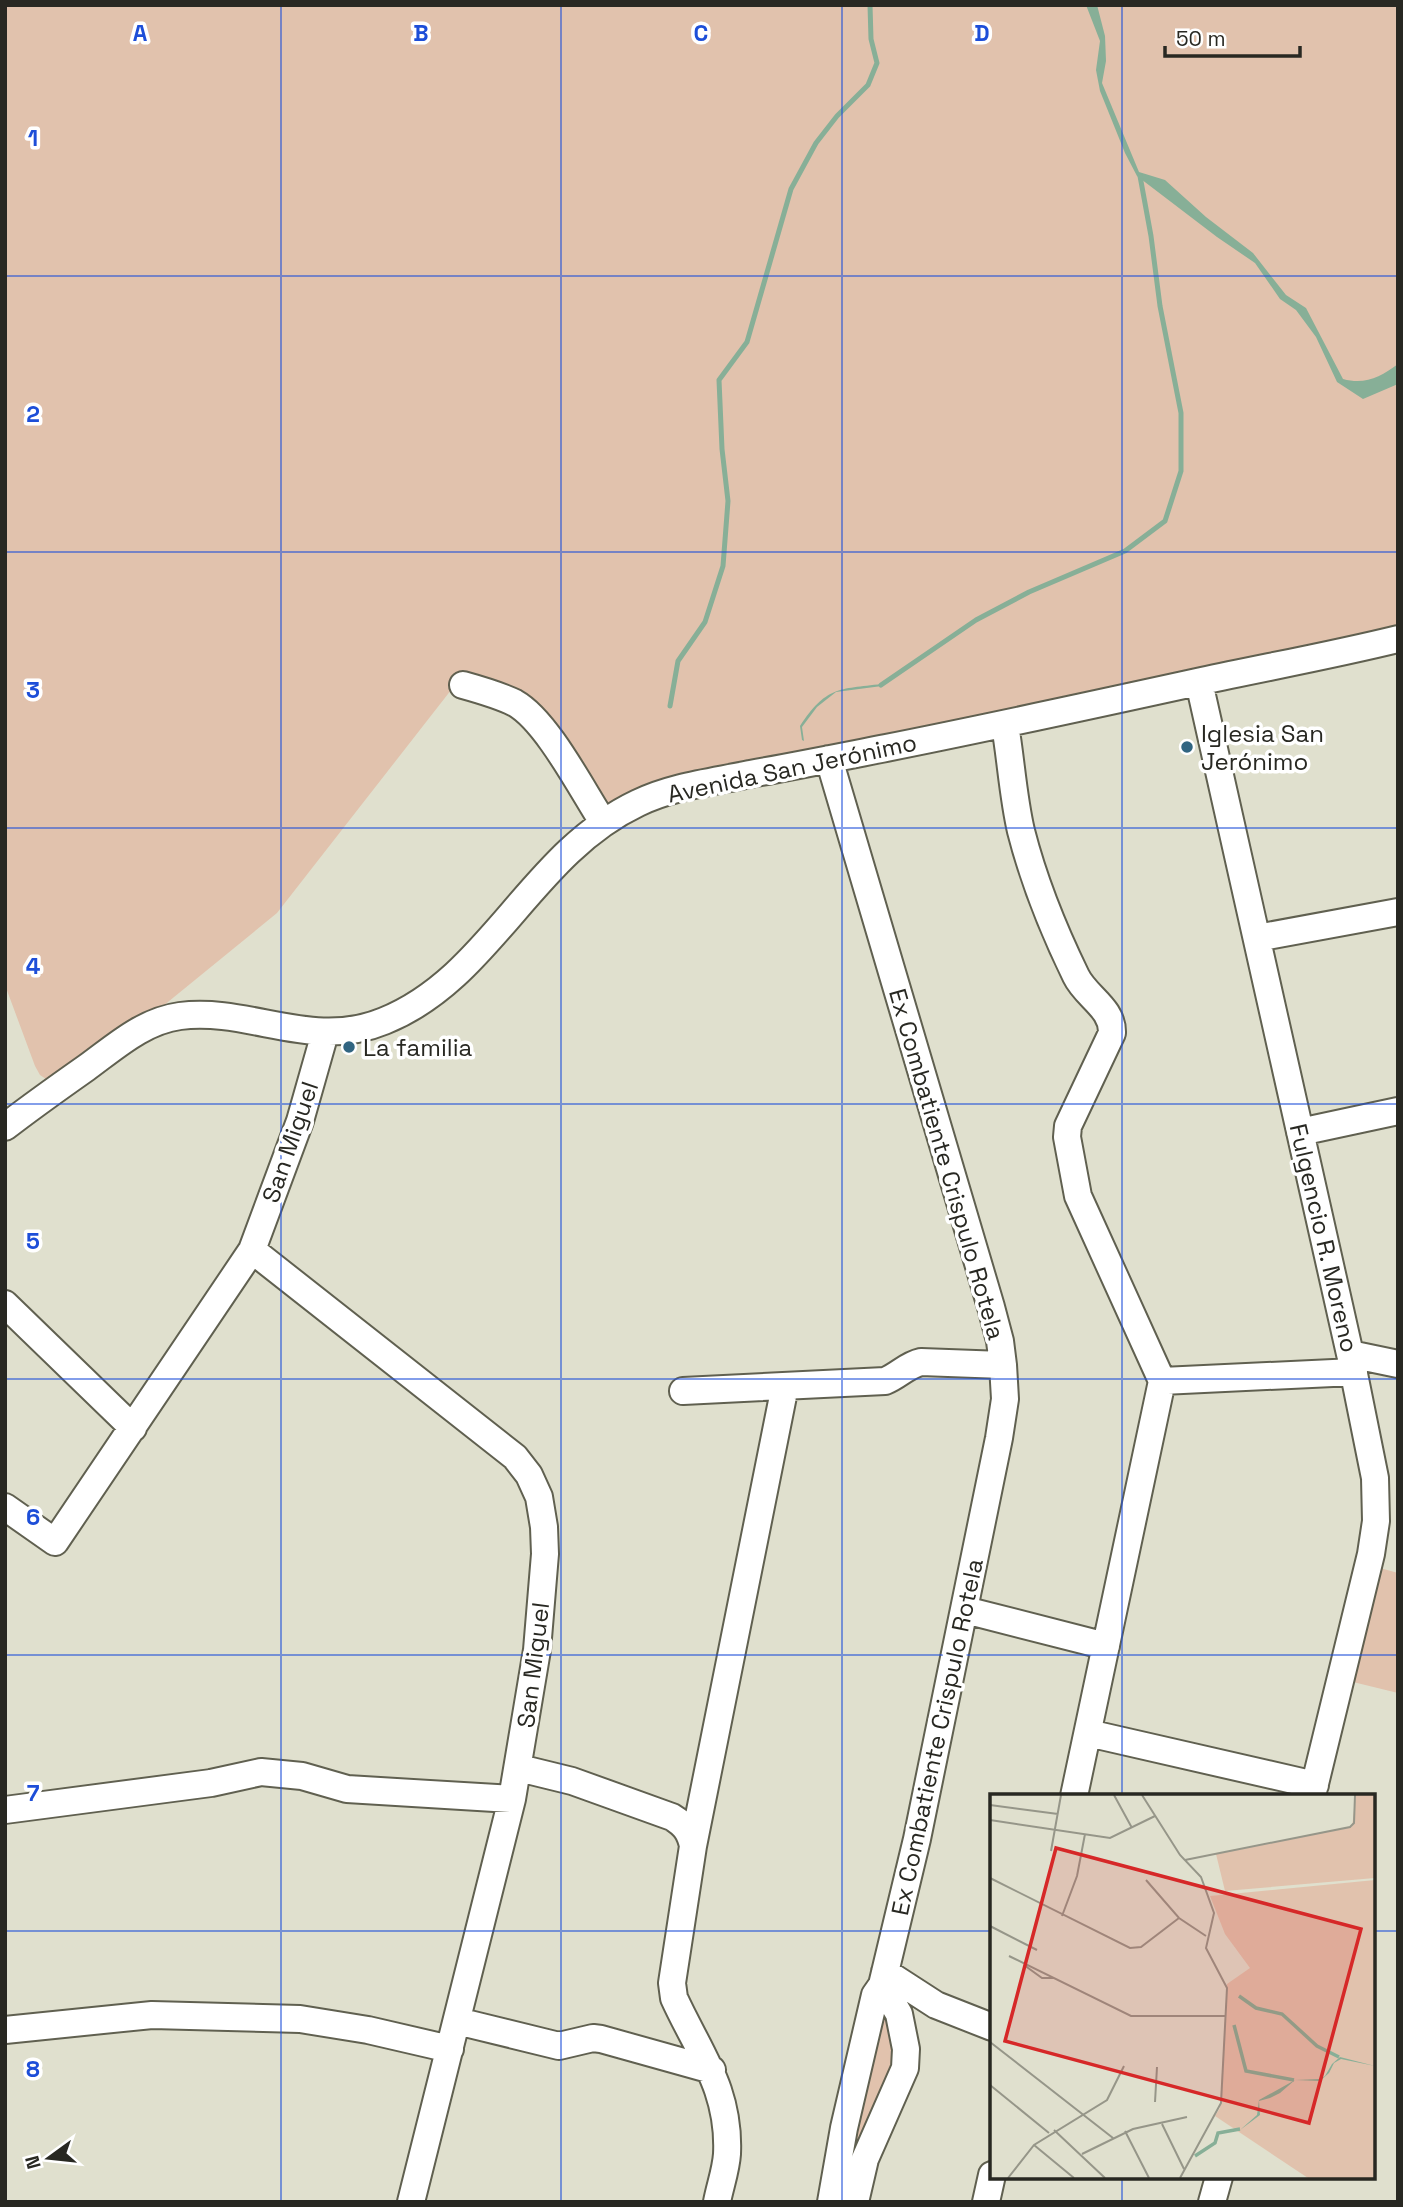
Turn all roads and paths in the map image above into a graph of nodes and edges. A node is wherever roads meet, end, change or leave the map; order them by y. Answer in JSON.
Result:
{"nodes":[{"id":1,"x":1398,"y":639,"type":"edge"},
{"id":2,"x":1199,"y":682,"type":"junction"},
{"id":3,"x":463,"y":685,"type":"dead end"},
{"id":4,"x":1006,"y":725,"type":"junction"},
{"id":5,"x":829,"y":759,"type":"junction"},
{"id":6,"x":603,"y":822,"type":"junction"},
{"id":7,"x":1398,"y":912,"type":"edge"},
{"id":8,"x":1257,"y":938,"type":"junction"},
{"id":9,"x":325,"y":1033,"type":"junction"},
{"id":10,"x":1398,"y":1111,"type":"edge"},
{"id":11,"x":5,"y":1127,"type":"edge"},
{"id":12,"x":1300,"y":1132,"type":"junction"},
{"id":13,"x":252,"y":1250,"type":"junction"},
{"id":14,"x":5,"y":1304,"type":"edge"},
{"id":15,"x":1352,"y":1363,"type":"junction"},
{"id":16,"x":1398,"y":1364,"type":"edge"},
{"id":17,"x":1003,"y":1365,"type":"junction"},
{"id":18,"x":1162,"y":1381,"type":"junction"},
{"id":19,"x":785,"y":1386,"type":"junction"},
{"id":20,"x":683,"y":1391,"type":"dead end"},
{"id":21,"x":134,"y":1429,"type":"junction"},
{"id":22,"x":5,"y":1507,"type":"edge"},
{"id":23,"x":965,"y":1610,"type":"junction"},
{"id":24,"x":1106,"y":1646,"type":"junction"},
{"id":25,"x":1088,"y":1733,"type":"junction"},
{"id":26,"x":519,"y":1768,"type":"junction"},
{"id":27,"x":1314,"y":1791,"type":"edge"},
{"id":28,"x":1074,"y":1794,"type":"edge"},
{"id":29,"x":512,"y":1799,"type":"junction"},
{"id":30,"x":5,"y":1811,"type":"edge"},
{"id":31,"x":693,"y":1846,"type":"junction"},
{"id":32,"x":884,"y":1979,"type":"junction"},
{"id":33,"x":936,"y":2005,"type":"junction"},
{"id":34,"x":457,"y":2021,"type":"junction"},
{"id":35,"x":990,"y":2026,"type":"edge"},
{"id":36,"x":5,"y":2030,"type":"edge"},
{"id":37,"x":450,"y":2049,"type":"junction"},
{"id":38,"x":906,"y":2049,"type":"junction"},
{"id":39,"x":712,"y":2070,"type":"junction"},
{"id":40,"x":991,"y":2179,"type":"edge"},
{"id":41,"x":1218,"y":2179,"type":"edge"},
{"id":42,"x":411,"y":2202,"type":"edge"},
{"id":43,"x":717,"y":2202,"type":"edge"},
{"id":44,"x":831,"y":2202,"type":"edge"},
{"id":45,"x":855,"y":2202,"type":"edge"},
{"id":46,"x":986,"y":2202,"type":"edge"},
{"id":47,"x":1212,"y":2202,"type":"edge"}],
"edges":[{"from":1,"to":2,"type":"street","name":"Avenida San Jerónimo"},
{"from":2,"to":4,"type":"street","name":"Avenida San Jerónimo"},
{"from":2,"to":8,"type":"street","name":"Fulgencio R. Moreno"},
{"from":3,"to":6,"type":"street"},
{"from":4,"to":5,"type":"street","name":"Avenida San Jerónimo"},
{"from":4,"to":18,"type":"street"},
{"from":5,"to":6,"type":"street","name":"Avenida San Jerónimo"},
{"from":5,"to":17,"type":"street","name":"Ex Combatiente Crispulo Rotela"},
{"from":6,"to":9,"type":"street","name":"Avenida San Jerónimo"},
{"from":7,"to":8,"type":"street"},
{"from":8,"to":12,"type":"street","name":"Fulgencio R. Moreno"},
{"from":9,"to":11,"type":"street","name":"Avenida San Jerónimo"},
{"from":9,"to":13,"type":"street","name":"San Miguel"},
{"from":10,"to":12,"type":"street"},
{"from":12,"to":15,"type":"street","name":"Fulgencio R. Moreno"},
{"from":13,"to":21,"type":"street","name":"San Miguel"},
{"from":13,"to":26,"type":"street","name":"San Miguel"},
{"from":14,"to":21,"type":"street"},
{"from":15,"to":16,"type":"street"},
{"from":15,"to":18,"type":"street"},
{"from":15,"to":27,"type":"street","name":"Fulgencio R. Moreno"},
{"from":17,"to":19,"type":"street"},
{"from":17,"to":23,"type":"street","name":"Ex Combatiente Crispulo Rotela"},
{"from":18,"to":24,"type":"street"},
{"from":19,"to":20,"type":"street"},
{"from":19,"to":31,"type":"street"},
{"from":21,"to":22,"type":"street","name":"San Miguel"},
{"from":23,"to":24,"type":"street"},
{"from":23,"to":32,"type":"street","name":"Ex Combatiente Crispulo Rotela"},
{"from":24,"to":25,"type":"street"},
{"from":25,"to":27,"type":"street"},
{"from":25,"to":28,"type":"street"},
{"from":26,"to":29,"type":"street","name":"San Miguel"},
{"from":26,"to":31,"type":"street"},
{"from":29,"to":30,"type":"street"},
{"from":29,"to":34,"type":"street","name":"San Miguel"},
{"from":31,"to":39,"type":"street"},
{"from":32,"to":33,"type":"street"},
{"from":32,"to":38,"type":"street"},
{"from":32,"to":44,"type":"street","name":"Ex Combatiente Crispulo Rotela"},
{"from":33,"to":35,"type":"street"},
{"from":33,"to":38,"type":"street"},
{"from":34,"to":37,"type":"street","name":"San Miguel"},
{"from":34,"to":39,"type":"street"},
{"from":36,"to":37,"type":"street"},
{"from":37,"to":42,"type":"street","name":"San Miguel"},
{"from":38,"to":45,"type":"street"},
{"from":39,"to":43,"type":"street"},
{"from":40,"to":46,"type":"street"},
{"from":41,"to":47,"type":"street"}]}
